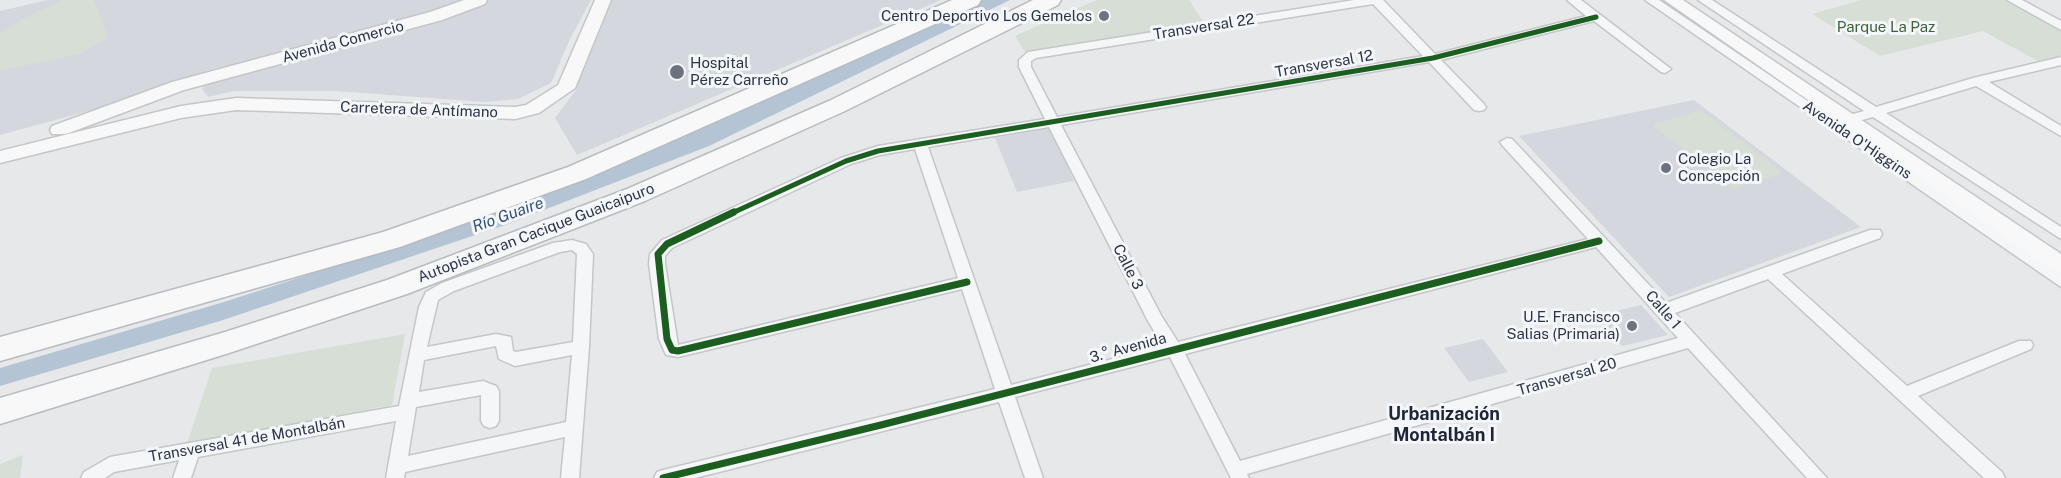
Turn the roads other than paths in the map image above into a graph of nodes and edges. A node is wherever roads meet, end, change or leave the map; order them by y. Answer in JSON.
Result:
{"nodes":[{"id":1,"x":478,"y":0,"type":"edge"},
{"id":2,"x":603,"y":0,"type":"edge"},
{"id":3,"x":970,"y":0,"type":"edge"},
{"id":4,"x":1050,"y":0,"type":"edge"},
{"id":5,"x":1376,"y":0,"type":"edge"},
{"id":6,"x":1573,"y":0,"type":"edge"},
{"id":7,"x":1651,"y":0,"type":"edge"},
{"id":8,"x":1671,"y":0,"type":"edge"},
{"id":9,"x":1687,"y":0,"type":"edge"},
{"id":10,"x":1703,"y":0,"type":"edge"},
{"id":11,"x":2020,"y":1,"type":"edge"},
{"id":12,"x":1596,"y":16,"type":"junction"},
{"id":13,"x":1680,"y":20,"type":"junction"},
{"id":14,"x":2061,"y":26,"type":"edge"},
{"id":15,"x":1032,"y":55,"type":"joint"},
{"id":16,"x":1433,"y":58,"type":"junction"},
{"id":17,"x":2061,"y":61,"type":"edge"},
{"id":18,"x":1665,"y":69,"type":"dead end"},
{"id":19,"x":206,"y":78,"type":"junction"},
{"id":20,"x":1978,"y":81,"type":"junction"},
{"id":21,"x":135,"y":102,"type":"junction"},
{"id":22,"x":1479,"y":107,"type":"dead end"},
{"id":23,"x":207,"y":108,"type":"junction"},
{"id":24,"x":1855,"y":117,"type":"junction"},
{"id":25,"x":139,"y":122,"type":"junction"},
{"id":26,"x":1053,"y":122,"type":"junction"},
{"id":27,"x":2061,"y":132,"type":"edge"},
{"id":28,"x":1507,"y":142,"type":"dead end"},
{"id":29,"x":920,"y":143,"type":"junction"},
{"id":30,"x":0,"y":145,"type":"edge"},
{"id":31,"x":0,"y":157,"type":"edge"},
{"id":32,"x":1875,"y":234,"type":"dead end"},
{"id":33,"x":2061,"y":234,"type":"edge"},
{"id":34,"x":1599,"y":242,"type":"junction"},
{"id":35,"x":2061,"y":251,"type":"edge"},
{"id":36,"x":2061,"y":266,"type":"edge"},
{"id":37,"x":1770,"y":272,"type":"junction"},
{"id":38,"x":2061,"y":281,"type":"edge"},
{"id":39,"x":967,"y":282,"type":"junction"},
{"id":40,"x":1665,"y":310,"type":"junction"},
{"id":41,"x":1690,"y":341,"type":"junction"},
{"id":42,"x":2025,"y":345,"type":"dead end"},
{"id":43,"x":581,"y":348,"type":"junction"},
{"id":44,"x":1174,"y":349,"type":"junction"},
{"id":45,"x":0,"y":350,"type":"edge"},
{"id":46,"x":417,"y":355,"type":"junction"},
{"id":47,"x":1006,"y":393,"type":"junction"},
{"id":48,"x":1903,"y":395,"type":"junction"},
{"id":49,"x":408,"y":406,"type":"junction"},
{"id":50,"x":0,"y":411,"type":"edge"},
{"id":51,"x":490,"y":421,"type":"dead end"},
{"id":52,"x":574,"y":428,"type":"junction"},
{"id":53,"x":191,"y":451,"type":"junction"},
{"id":54,"x":396,"y":472,"type":"edge"},
{"id":55,"x":1238,"y":474,"type":"edge"},
{"id":56,"x":90,"y":478,"type":"edge"},
{"id":57,"x":182,"y":478,"type":"edge"},
{"id":58,"x":570,"y":478,"type":"edge"},
{"id":59,"x":663,"y":478,"type":"edge"},
{"id":60,"x":1034,"y":478,"type":"edge"},
{"id":61,"x":1818,"y":478,"type":"edge"},
{"id":62,"x":1996,"y":478,"type":"edge"}],
"edges":[{"from":1,"to":19,"type":"main road","name":"Avenida Comercio"},
{"from":2,"to":23,"type":"main road","name":"Carretera de Antímano"},
{"from":3,"to":45,"type":"highway"},
{"from":4,"to":50,"type":"highway","name":"Autopista Gran Cacique Guaicaipuro"},
{"from":5,"to":15,"type":"street","name":"Transversal 22"},
{"from":5,"to":16,"type":"street"},
{"from":6,"to":12,"type":"street"},
{"from":7,"to":13,"type":"street","name":"Avenida O'Higgins"},
{"from":8,"to":13,"type":"main road"},
{"from":8,"to":24,"type":"main road","name":"Avenida O'Higgins"},
{"from":9,"to":24,"type":"main road","name":"Avenida O'Higgins"},
{"from":10,"to":24,"type":"street","name":"Avenida O'Higgins"},
{"from":11,"to":14,"type":"street"},
{"from":12,"to":16,"type":"street","name":"Transversal 12"},
{"from":12,"to":18,"type":"street"},
{"from":13,"to":24,"type":"street","name":"Avenida O'Higgins"},
{"from":15,"to":26,"type":"street","name":"Calle 3"},
{"from":16,"to":22,"type":"street"},
{"from":16,"to":26,"type":"street","name":"Transversal 12"},
{"from":17,"to":20,"type":"street"},
{"from":19,"to":21,"type":"main road","name":"Avenida Comercio"},
{"from":19,"to":23,"type":"main road"},
{"from":20,"to":24,"type":"street"},
{"from":20,"to":27,"type":"street"},
{"from":21,"to":25,"type":"main road"},
{"from":21,"to":30,"type":"main road","name":"Avenida Comercio"},
{"from":23,"to":25,"type":"main road","name":"Carretera de Antímano"},
{"from":24,"to":33,"type":"street","name":"Avenida O'Higgins"},
{"from":24,"to":35,"type":"main road","name":"Avenida O'Higgins"},
{"from":24,"to":36,"type":"main road","name":"Avenida O'Higgins"},
{"from":24,"to":38,"type":"street","name":"Avenida O'Higgins"},
{"from":25,"to":31,"type":"main road","name":"Carretera de Antímano"},
{"from":26,"to":29,"type":"street","name":"Transversal 12"},
{"from":26,"to":44,"type":"street","name":"Calle 3"},
{"from":28,"to":34,"type":"street","name":"Calle 1"},
{"from":29,"to":39,"type":"street"},
{"from":29,"to":39,"type":"street","name":"Transversal 12"},
{"from":32,"to":37,"type":"street"},
{"from":34,"to":40,"type":"street","name":"Calle 1"},
{"from":34,"to":44,"type":"street","name":"3.° Avenida"},
{"from":37,"to":40,"type":"street"},
{"from":37,"to":48,"type":"street"},
{"from":39,"to":47,"type":"street"},
{"from":40,"to":41,"type":"street","name":"Calle 1"},
{"from":41,"to":55,"type":"street","name":"Transversal 20"},
{"from":41,"to":61,"type":"street","name":"Calle 1"},
{"from":42,"to":48,"type":"street"},
{"from":43,"to":46,"type":"street"},
{"from":43,"to":46,"type":"street"},
{"from":43,"to":52,"type":"street"},
{"from":44,"to":47,"type":"street","name":"3.° Avenida"},
{"from":44,"to":55,"type":"street","name":"Calle 3"},
{"from":46,"to":49,"type":"street"},
{"from":47,"to":59,"type":"street","name":"3.° Avenida"},
{"from":47,"to":60,"type":"street"},
{"from":48,"to":62,"type":"street"},
{"from":49,"to":51,"type":"street","name":"Transversal 41 de Montalbán"},
{"from":49,"to":53,"type":"street","name":"Transversal 41 de Montalbán"},
{"from":49,"to":54,"type":"street"},
{"from":52,"to":54,"type":"street"},
{"from":52,"to":58,"type":"street"},
{"from":53,"to":56,"type":"street","name":"Transversal 41 de Montalbán"},
{"from":53,"to":57,"type":"street"}]}
